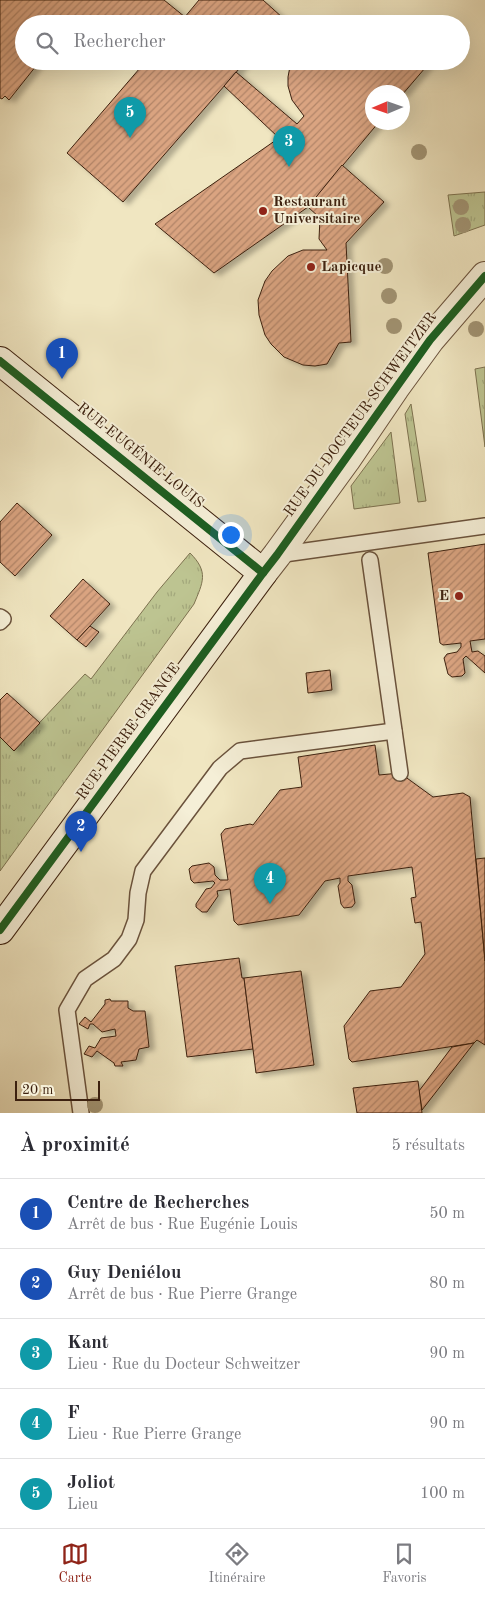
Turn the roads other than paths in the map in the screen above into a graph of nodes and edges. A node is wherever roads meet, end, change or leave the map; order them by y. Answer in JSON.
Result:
{"nodes":[{"id":1,"x":485,"y":276,"type":"edge"},
{"id":2,"x":0,"y":361,"type":"edge"},
{"id":3,"x":485,"y":526,"type":"edge"},
{"id":4,"x":370,"y":560,"type":"dead end"},
{"id":5,"x":270,"y":564,"type":"junction"},
{"id":6,"x":0,"y":617,"type":"edge"},
{"id":7,"x":0,"y":622,"type":"edge"},
{"id":8,"x":394,"y":731,"type":"junction"},
{"id":9,"x":400,"y":772,"type":"dead end"},
{"id":10,"x":0,"y":930,"type":"edge"},
{"id":11,"x":82,"y":1113,"type":"edge"}],
"edges":[{"from":1,"to":5,"type":"street","name":"RUE DU DOCTEUR SCHWEITZER"},
{"from":2,"to":5,"type":"street","name":"RUE EUGÉNIE LOUIS"},
{"from":3,"to":5,"type":"lane"},
{"from":4,"to":8,"type":"lane"},
{"from":5,"to":10,"type":"street","name":"RUE PIERRE GRANGE"},
{"from":6,"to":7,"type":"lane"},
{"from":8,"to":9,"type":"lane"},
{"from":8,"to":11,"type":"lane"}]}
